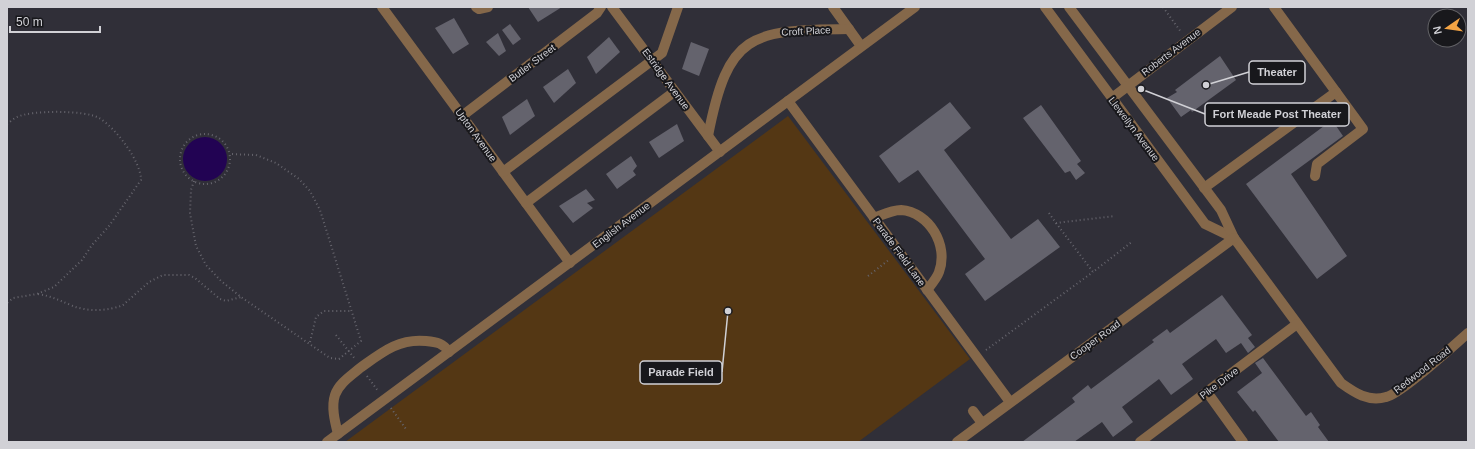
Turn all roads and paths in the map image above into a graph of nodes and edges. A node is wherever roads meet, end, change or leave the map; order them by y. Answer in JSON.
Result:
{"nodes":[{"id":1,"x":382,"y":7,"type":"edge"},
{"id":2,"x":476,"y":7,"type":"edge"},
{"id":3,"x":488,"y":7,"type":"edge"},
{"id":4,"x":601,"y":7,"type":"edge"},
{"id":5,"x":612,"y":7,"type":"edge"},
{"id":6,"x":678,"y":7,"type":"edge"},
{"id":7,"x":833,"y":7,"type":"edge"},
{"id":8,"x":915,"y":7,"type":"edge"},
{"id":9,"x":1045,"y":7,"type":"edge"},
{"id":10,"x":1069,"y":7,"type":"edge"},
{"id":11,"x":1163,"y":7,"type":"edge"},
{"id":12,"x":1232,"y":7,"type":"edge"},
{"id":13,"x":1274,"y":7,"type":"edge"},
{"id":14,"x":849,"y":29,"type":"junction"},
{"id":15,"x":1182,"y":33,"type":"dead end"},
{"id":16,"x":862,"y":46,"type":"junction"},
{"id":17,"x":652,"y":61,"type":"junction"},
{"id":18,"x":1127,"y":85,"type":"junction"},
{"id":19,"x":674,"y":92,"type":"junction"},
{"id":20,"x":1336,"y":92,"type":"junction"},
{"id":21,"x":1112,"y":98,"type":"junction"},
{"id":22,"x":788,"y":101,"type":"junction"},
{"id":23,"x":462,"y":116,"type":"junction"},
{"id":24,"x":7,"y":124,"type":"edge"},
{"id":25,"x":708,"y":136,"type":"junction"},
{"id":26,"x":720,"y":152,"type":"junction"},
{"id":27,"x":230,"y":154,"type":"junction"},
{"id":28,"x":503,"y":172,"type":"junction"},
{"id":29,"x":1315,"y":176,"type":"dead end"},
{"id":30,"x":194,"y":181,"type":"junction"},
{"id":31,"x":1204,"y":188,"type":"junction"},
{"id":32,"x":526,"y":203,"type":"junction"},
{"id":33,"x":1048,"y":213,"type":"dead end"},
{"id":34,"x":1116,"y":216,"type":"dead end"},
{"id":35,"x":874,"y":218,"type":"junction"},
{"id":36,"x":1056,"y":223,"type":"junction"},
{"id":37,"x":1234,"y":238,"type":"junction"},
{"id":38,"x":1134,"y":241,"type":"dead end"},
{"id":39,"x":899,"y":252,"type":"junction"},
{"id":40,"x":570,"y":263,"type":"junction"},
{"id":41,"x":1093,"y":272,"type":"junction"},
{"id":42,"x":868,"y":276,"type":"dead end"},
{"id":43,"x":927,"y":290,"type":"junction"},
{"id":44,"x":37,"y":294,"type":"junction"},
{"id":45,"x":241,"y":297,"type":"junction"},
{"id":46,"x":7,"y":303,"type":"edge"},
{"id":47,"x":352,"y":311,"type":"junction"},
{"id":48,"x":1297,"y":324,"type":"junction"},
{"id":49,"x":1468,"y":333,"type":"edge"},
{"id":50,"x":336,"y":334,"type":"dead end"},
{"id":51,"x":310,"y":342,"type":"junction"},
{"id":52,"x":349,"y":352,"type":"junction"},
{"id":53,"x":449,"y":352,"type":"junction"},
{"id":54,"x":983,"y":352,"type":"dead end"},
{"id":55,"x":1207,"y":392,"type":"junction"},
{"id":56,"x":1372,"y":398,"type":"joint"},
{"id":57,"x":384,"y":400,"type":"junction"},
{"id":58,"x":1010,"y":402,"type":"junction"},
{"id":59,"x":973,"y":411,"type":"dead end"},
{"id":60,"x":982,"y":423,"type":"junction"},
{"id":61,"x":406,"y":429,"type":"dead end"},
{"id":62,"x":338,"y":434,"type":"junction"},
{"id":63,"x":327,"y":442,"type":"edge"},
{"id":64,"x":957,"y":442,"type":"edge"},
{"id":65,"x":1140,"y":442,"type":"edge"},
{"id":66,"x":1243,"y":442,"type":"edge"}],
"edges":[{"from":1,"to":23,"type":"street","name":"Upton Avenue"},
{"from":2,"to":3,"type":"street"},
{"from":4,"to":23,"type":"street","name":"Butler Street"},
{"from":5,"to":17,"type":"street","name":"Estridge Avenue"},
{"from":6,"to":17,"type":"street"},
{"from":7,"to":14,"type":"street"},
{"from":8,"to":16,"type":"street","name":"English Avenue"},
{"from":9,"to":21,"type":"street","name":"Llewellyn Avenue"},
{"from":10,"to":18,"type":"street","name":"Llewellyn Avenue"},
{"from":11,"to":15,"type":"path"},
{"from":12,"to":18,"type":"street","name":"Roberts Avenue"},
{"from":13,"to":20,"type":"street"},
{"from":14,"to":16,"type":"street"},
{"from":14,"to":25,"type":"street","name":"Croft Place"},
{"from":16,"to":22,"type":"street","name":"English Avenue"},
{"from":17,"to":19,"type":"street","name":"Estridge Avenue"},
{"from":17,"to":28,"type":"street"},
{"from":18,"to":21,"type":"street","name":"Roberts Avenue"},
{"from":18,"to":31,"type":"street","name":"Llewellyn Avenue"},
{"from":19,"to":25,"type":"street","name":"Estridge Avenue"},
{"from":19,"to":32,"type":"street"},
{"from":20,"to":29,"type":"street"},
{"from":20,"to":31,"type":"street"},
{"from":21,"to":37,"type":"street","name":"Llewellyn Avenue"},
{"from":22,"to":26,"type":"street","name":"English Avenue"},
{"from":22,"to":35,"type":"street","name":"Parade Field Lane"},
{"from":23,"to":28,"type":"street","name":"Upton Avenue"},
{"from":24,"to":44,"type":"path"},
{"from":25,"to":26,"type":"street","name":"Estridge Avenue"},
{"from":26,"to":40,"type":"street","name":"English Avenue"},
{"from":27,"to":30,"type":"path"},
{"from":27,"to":30,"type":"path"},
{"from":27,"to":47,"type":"path"},
{"from":28,"to":32,"type":"street","name":"Upton Avenue"},
{"from":30,"to":45,"type":"path"},
{"from":31,"to":37,"type":"street","name":"Llewellyn Avenue"},
{"from":32,"to":40,"type":"street","name":"Upton Avenue"},
{"from":33,"to":36,"type":"path"},
{"from":34,"to":36,"type":"path"},
{"from":35,"to":39,"type":"street","name":"Parade Field Lane"},
{"from":35,"to":43,"type":"street"},
{"from":36,"to":41,"type":"path"},
{"from":37,"to":48,"type":"street","name":"Llewellyn Avenue"},
{"from":37,"to":58,"type":"street","name":"Cooper Road"},
{"from":38,"to":41,"type":"path"},
{"from":39,"to":42,"type":"path"},
{"from":39,"to":43,"type":"street","name":"Parade Field Lane"},
{"from":40,"to":53,"type":"street","name":"English Avenue"},
{"from":41,"to":54,"type":"path"},
{"from":43,"to":58,"type":"street","name":"Parade Field Lane"},
{"from":44,"to":45,"type":"path"},
{"from":44,"to":46,"type":"path"},
{"from":45,"to":51,"type":"path"},
{"from":47,"to":51,"type":"path"},
{"from":47,"to":52,"type":"path"},
{"from":48,"to":55,"type":"street","name":"Pike Drive"},
{"from":48,"to":56,"type":"street","name":"Llewellyn Avenue"},
{"from":49,"to":56,"type":"street","name":"Redwood Road"},
{"from":50,"to":52,"type":"path"},
{"from":51,"to":52,"type":"path"},
{"from":53,"to":57,"type":"street","name":"English Avenue"},
{"from":53,"to":62,"type":"street"},
{"from":55,"to":65,"type":"street","name":"Pike Drive"},
{"from":55,"to":66,"type":"street"},
{"from":57,"to":61,"type":"path"},
{"from":57,"to":62,"type":"street","name":"English Avenue"},
{"from":58,"to":60,"type":"street","name":"Cooper Road"},
{"from":59,"to":60,"type":"street"},
{"from":60,"to":64,"type":"street","name":"Cooper Road"},
{"from":62,"to":63,"type":"street","name":"English Avenue"}]}
